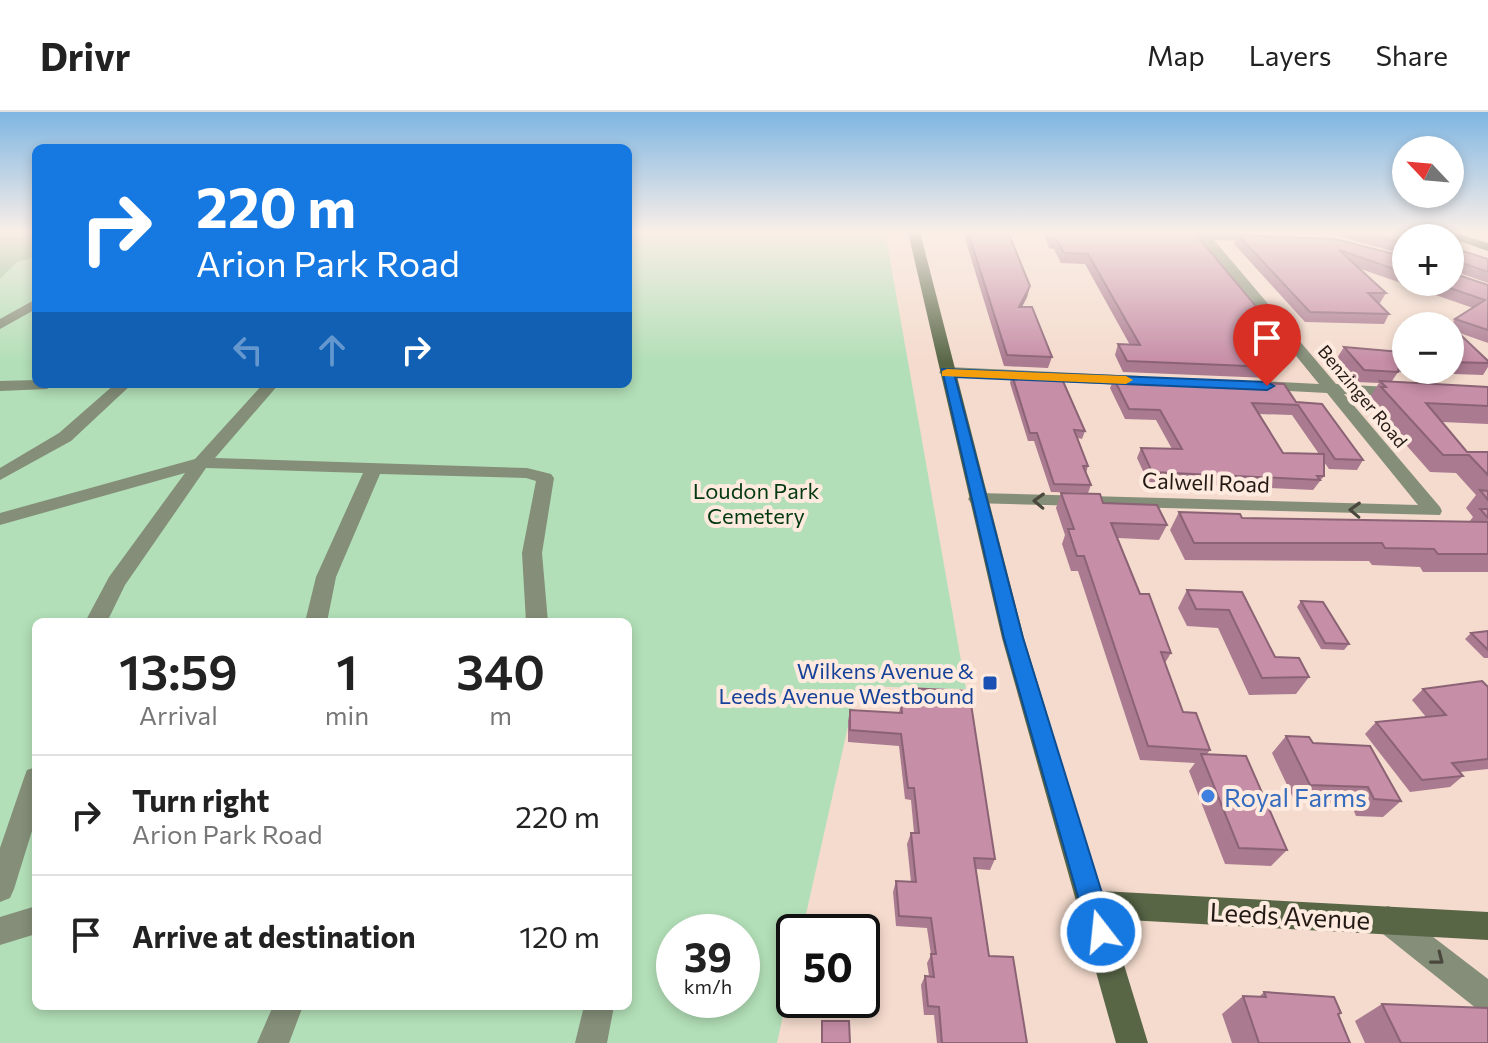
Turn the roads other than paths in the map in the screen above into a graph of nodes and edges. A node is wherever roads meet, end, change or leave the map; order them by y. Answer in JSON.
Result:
{"nodes":[{"id":1,"x":924,"y":275,"type":"edge"},
{"id":2,"x":1237,"y":275,"type":"edge"},
{"id":3,"x":32,"y":305,"type":"edge"},
{"id":4,"x":0,"y":325,"type":"edge"},
{"id":5,"x":947,"y":372,"type":"junction"},
{"id":6,"x":1158,"y":382,"type":"edge"},
{"id":7,"x":32,"y":385,"type":"edge"},
{"id":8,"x":1235,"y":385,"type":"edge"},
{"id":9,"x":0,"y":386,"type":"edge"},
{"id":10,"x":120,"y":388,"type":"edge"},
{"id":11,"x":267,"y":388,"type":"edge"},
{"id":12,"x":1331,"y":388,"type":"junction"},
{"id":13,"x":1409,"y":392,"type":"edge"},
{"id":14,"x":201,"y":463,"type":"junction"},
{"id":15,"x":374,"y":468,"type":"junction"},
{"id":16,"x":0,"y":475,"type":"edge"},
{"id":17,"x":977,"y":499,"type":"junction"},
{"id":18,"x":1433,"y":511,"type":"joint"},
{"id":19,"x":0,"y":519,"type":"edge"},
{"id":20,"x":98,"y":618,"type":"edge"},
{"id":21,"x":317,"y":618,"type":"edge"},
{"id":22,"x":537,"y":618,"type":"edge"},
{"id":23,"x":32,"y":790,"type":"edge"},
{"id":24,"x":0,"y":889,"type":"edge"},
{"id":25,"x":1093,"y":904,"type":"junction"},
{"id":26,"x":1388,"y":920,"type":"junction"},
{"id":27,"x":32,"y":921,"type":"edge"},
{"id":28,"x":1488,"y":926,"type":"edge"},
{"id":29,"x":0,"y":931,"type":"edge"},
{"id":30,"x":1488,"y":998,"type":"edge"},
{"id":31,"x":286,"y":1010,"type":"edge"},
{"id":32,"x":598,"y":1010,"type":"edge"},
{"id":33,"x":273,"y":1043,"type":"edge"},
{"id":34,"x":591,"y":1043,"type":"edge"},
{"id":35,"x":1132,"y":1043,"type":"edge"}],
"edges":[{"from":1,"to":5,"type":"main road"},
{"from":2,"to":12,"type":"street","name":"Benzinger Road"},
{"from":3,"to":4,"type":"street"},
{"from":5,"to":6,"type":"street"},
{"from":5,"to":17,"type":"main road"},
{"from":7,"to":9,"type":"street"},
{"from":8,"to":12,"type":"street"},
{"from":10,"to":16,"type":"street"},
{"from":11,"to":14,"type":"street"},
{"from":12,"to":13,"type":"street"},
{"from":12,"to":18,"type":"street","name":"Benzinger Road"},
{"from":14,"to":15,"type":"street"},
{"from":14,"to":19,"type":"street"},
{"from":14,"to":20,"type":"street"},
{"from":15,"to":21,"type":"street"},
{"from":15,"to":22,"type":"street"},
{"from":18,"to":17,"type":"street","name":"Calwell Road","one_way":true},
{"from":17,"to":25,"type":"main road"},
{"from":23,"to":24,"type":"street"},
{"from":25,"to":26,"type":"main road","name":"Leeds Avenue"},
{"from":25,"to":35,"type":"main road"},
{"from":26,"to":28,"type":"main road","name":"Leeds Avenue"},
{"from":26,"to":30,"type":"street","one_way":true},
{"from":27,"to":29,"type":"street"},
{"from":31,"to":33,"type":"street"},
{"from":32,"to":34,"type":"street"}]}
